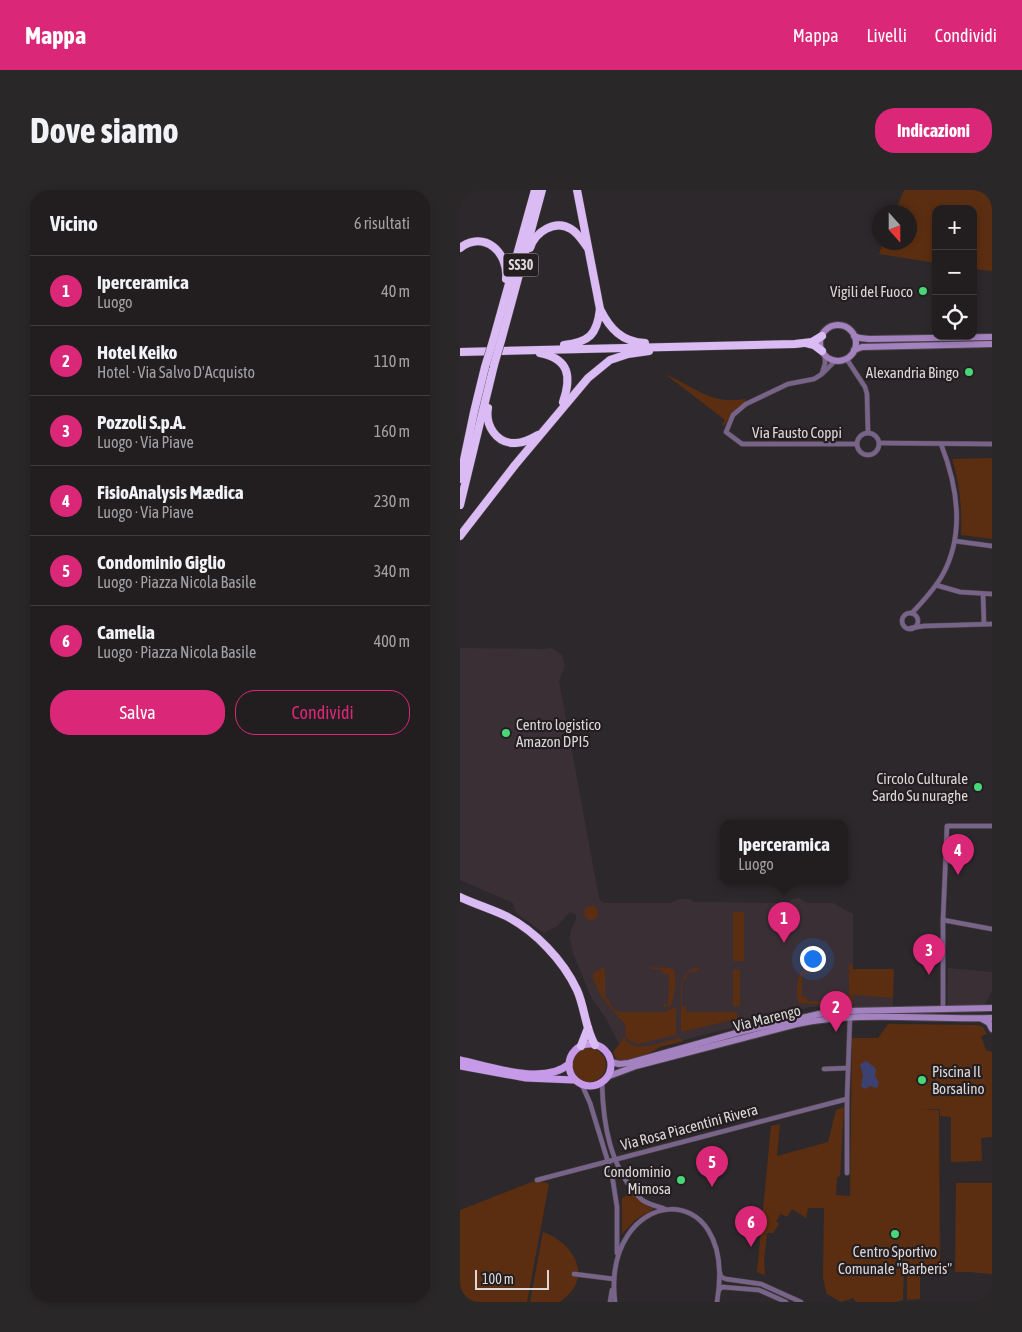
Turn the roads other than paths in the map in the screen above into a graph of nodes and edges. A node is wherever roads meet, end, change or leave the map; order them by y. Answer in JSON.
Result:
{"nodes":[{"id":1,"x":534,"y":190,"type":"edge"},
{"id":2,"x":542,"y":190,"type":"edge"},
{"id":3,"x":577,"y":190,"type":"edge"},
{"id":4,"x":460,"y":248,"type":"edge"},
{"id":5,"x":588,"y":248,"type":"junction"},
{"id":6,"x":507,"y":302,"type":"junction"},
{"id":7,"x":600,"y":309,"type":"junction"},
{"id":8,"x":822,"y":336,"type":"junction"},
{"id":9,"x":854,"y":336,"type":"junction"},
{"id":10,"x":992,"y":337,"type":"edge"},
{"id":11,"x":806,"y":343,"type":"junction"},
{"id":12,"x":992,"y":344,"type":"edge"},
{"id":13,"x":670,"y":346,"type":"junction"},
{"id":14,"x":528,"y":350,"type":"junction"},
{"id":15,"x":854,"y":350,"type":"junction"},
{"id":16,"x":460,"y":352,"type":"edge"},
{"id":17,"x":824,"y":353,"type":"junction"},
{"id":18,"x":846,"y":358,"type":"junction"},
{"id":19,"x":836,"y":360,"type":"junction"},
{"id":20,"x":490,"y":366,"type":"junction"},
{"id":21,"x":491,"y":374,"type":"junction"},
{"id":22,"x":819,"y":376,"type":"junction"},
{"id":23,"x":561,"y":408,"type":"junction"},
{"id":24,"x":471,"y":428,"type":"junction"},
{"id":25,"x":542,"y":432,"type":"junction"},
{"id":26,"x":868,"y":433,"type":"junction"},
{"id":27,"x":879,"y":443,"type":"junction"},
{"id":28,"x":857,"y":444,"type":"junction"},
{"id":29,"x":941,"y":444,"type":"junction"},
{"id":30,"x":992,"y":444,"type":"edge"},
{"id":31,"x":460,"y":453,"type":"edge"},
{"id":32,"x":460,"y":479,"type":"edge"},
{"id":33,"x":460,"y":505,"type":"edge"},
{"id":34,"x":460,"y":536,"type":"edge"},
{"id":35,"x":955,"y":541,"type":"junction"},
{"id":36,"x":992,"y":546,"type":"edge"},
{"id":37,"x":936,"y":586,"type":"junction"},
{"id":38,"x":983,"y":594,"type":"junction"},
{"id":39,"x":992,"y":594,"type":"edge"},
{"id":40,"x":912,"y":613,"type":"junction"},
{"id":41,"x":917,"y":618,"type":"junction"},
{"id":42,"x":984,"y":624,"type":"junction"},
{"id":43,"x":992,"y":624,"type":"edge"},
{"id":44,"x":929,"y":626,"type":"junction"},
{"id":45,"x":911,"y":628,"type":"junction"},
{"id":46,"x":992,"y":826,"type":"edge"},
{"id":47,"x":461,"y":898,"type":"edge"},
{"id":48,"x":943,"y":920,"type":"junction"},
{"id":49,"x":992,"y":929,"type":"edge"},
{"id":50,"x":992,"y":1000,"type":"edge"},
{"id":51,"x":983,"y":1008,"type":"junction"},
{"id":52,"x":992,"y":1009,"type":"edge"},
{"id":53,"x":943,"y":1010,"type":"junction"},
{"id":54,"x":992,"y":1017,"type":"edge"},
{"id":55,"x":850,"y":1018,"type":"junction"},
{"id":56,"x":979,"y":1018,"type":"junction"},
{"id":57,"x":992,"y":1025,"type":"edge"},
{"id":58,"x":588,"y":1028,"type":"junction"},
{"id":59,"x":992,"y":1029,"type":"edge"},
{"id":60,"x":595,"y":1045,"type":"junction"},
{"id":61,"x":581,"y":1046,"type":"junction"},
{"id":62,"x":460,"y":1060,"type":"edge"},
{"id":63,"x":612,"y":1062,"type":"junction"},
{"id":64,"x":569,"y":1064,"type":"junction"},
{"id":65,"x":460,"y":1066,"type":"edge"},
{"id":66,"x":848,"y":1068,"type":"junction"},
{"id":67,"x":824,"y":1069,"type":"dead end"},
{"id":68,"x":609,"y":1076,"type":"junction"},
{"id":69,"x":574,"y":1080,"type":"junction"},
{"id":70,"x":602,"y":1083,"type":"junction"},
{"id":71,"x":582,"y":1085,"type":"junction"},
{"id":72,"x":846,"y":1099,"type":"junction"},
{"id":73,"x":615,"y":1159,"type":"junction"},
{"id":74,"x":607,"y":1160,"type":"junction"},
{"id":75,"x":846,"y":1173,"type":"dead end"},
{"id":76,"x":538,"y":1180,"type":"dead end"},
{"id":77,"x":664,"y":1209,"type":"junction"},
{"id":78,"x":617,"y":1256,"type":"junction"},
{"id":79,"x":720,"y":1272,"type":"junction"},
{"id":80,"x":574,"y":1274,"type":"dead end"},
{"id":81,"x":614,"y":1279,"type":"junction"},
{"id":82,"x":718,"y":1291,"type":"junction"},
{"id":83,"x":610,"y":1302,"type":"edge"},
{"id":84,"x":615,"y":1302,"type":"edge"},
{"id":85,"x":717,"y":1302,"type":"edge"},
{"id":86,"x":786,"y":1302,"type":"edge"},
{"id":87,"x":801,"y":1302,"type":"edge"}],
"edges":[{"from":1,"to":6,"type":"highway","number":"SS30"},
{"from":2,"to":6,"type":"highway","number":"SS30"},
{"from":3,"to":5,"type":"highway"},
{"from":4,"to":6,"type":"highway"},
{"from":5,"to":6,"type":"highway"},
{"from":5,"to":7,"type":"highway"},
{"from":6,"to":20,"type":"highway","number":"SS30","bridge":true},
{"from":7,"to":13,"type":"highway"},
{"from":7,"to":14,"type":"highway"},
{"from":8,"to":9,"type":"main road"},
{"from":8,"to":11,"type":"highway"},
{"from":8,"to":17,"type":"main road"},
{"from":9,"to":10,"type":"main road"},
{"from":9,"to":15,"type":"main road"},
{"from":11,"to":13,"type":"highway"},
{"from":11,"to":17,"type":"highway"},
{"from":12,"to":15,"type":"main road"},
{"from":13,"to":14,"type":"highway"},
{"from":13,"to":23,"type":"highway"},
{"from":14,"to":16,"type":"highway"},
{"from":14,"to":23,"type":"highway"},
{"from":15,"to":18,"type":"main road"},
{"from":17,"to":19,"type":"main road"},
{"from":17,"to":22,"type":"street"},
{"from":18,"to":19,"type":"main road"},
{"from":18,"to":26,"type":"street"},
{"from":19,"to":22,"type":"street"},
{"from":20,"to":21,"type":"highway","number":"SS30"},
{"from":20,"to":24,"type":"highway","number":"SS30"},
{"from":21,"to":25,"type":"highway"},
{"from":21,"to":33,"type":"highway","number":"SS30"},
{"from":22,"to":28,"type":"street","name":"Via Fausto Coppi"},
{"from":23,"to":25,"type":"highway"},
{"from":24,"to":31,"type":"highway"},
{"from":24,"to":32,"type":"highway","number":"SS30"},
{"from":25,"to":34,"type":"highway"},
{"from":26,"to":27,"type":"street"},
{"from":26,"to":28,"type":"street","name":"Via Fausto Coppi"},
{"from":27,"to":28,"type":"street","name":"Via Fausto Coppi"},
{"from":27,"to":29,"type":"street","name":"Via Fausto Coppi"},
{"from":29,"to":30,"type":"street","name":"Via Fausto Coppi"},
{"from":29,"to":35,"type":"street"},
{"from":35,"to":36,"type":"street"},
{"from":35,"to":37,"type":"street"},
{"from":37,"to":38,"type":"street"},
{"from":37,"to":40,"type":"street"},
{"from":38,"to":39,"type":"street"},
{"from":38,"to":42,"type":"street"},
{"from":40,"to":41,"type":"street"},
{"from":40,"to":45,"type":"street"},
{"from":41,"to":44,"type":"street"},
{"from":41,"to":45,"type":"street"},
{"from":42,"to":43,"type":"street"},
{"from":42,"to":44,"type":"street"},
{"from":44,"to":45,"type":"street"},
{"from":46,"to":48,"type":"street"},
{"from":47,"to":58,"type":"highway"},
{"from":48,"to":49,"type":"street"},
{"from":48,"to":53,"type":"street"},
{"from":50,"to":51,"type":"main road"},
{"from":51,"to":52,"type":"main road"},
{"from":51,"to":53,"type":"main road"},
{"from":52,"to":54,"type":"main road"},
{"from":53,"to":63,"type":"main road"},
{"from":54,"to":56,"type":"main road","name":"Via Marengo"},
{"from":54,"to":57,"type":"main road"},
{"from":55,"to":56,"type":"main road","name":"Via Marengo"},
{"from":55,"to":66,"type":"street"},
{"from":55,"to":68,"type":"main road","name":"Via Marengo"},
{"from":56,"to":59,"type":"main road"},
{"from":58,"to":60,"type":"highway"},
{"from":58,"to":61,"type":"highway"},
{"from":60,"to":61,"type":"main road"},
{"from":60,"to":63,"type":"main road"},
{"from":61,"to":64,"type":"main road"},
{"from":62,"to":64,"type":"main road"},
{"from":63,"to":68,"type":"main road"},
{"from":64,"to":69,"type":"main road"},
{"from":65,"to":69,"type":"main road"},
{"from":66,"to":67,"type":"street"},
{"from":66,"to":72,"type":"street"},
{"from":68,"to":70,"type":"main road"},
{"from":69,"to":71,"type":"main road"},
{"from":70,"to":71,"type":"main road"},
{"from":70,"to":73,"type":"street"},
{"from":71,"to":74,"type":"street"},
{"from":72,"to":73,"type":"street","name":"Via Rosa Piacentini Rivera"},
{"from":72,"to":75,"type":"street"},
{"from":73,"to":74,"type":"street","name":"Via Rosa Piacentini Rivera"},
{"from":73,"to":77,"type":"street"},
{"from":74,"to":76,"type":"street","name":"Via Rosa Piacentini Rivera"},
{"from":74,"to":78,"type":"street"},
{"from":77,"to":78,"type":"street"},
{"from":77,"to":79,"type":"street"},
{"from":78,"to":81,"type":"street"},
{"from":79,"to":82,"type":"street"},
{"from":79,"to":87,"type":"street"},
{"from":80,"to":81,"type":"street"},
{"from":81,"to":83,"type":"street"},
{"from":81,"to":84,"type":"street"},
{"from":82,"to":85,"type":"street"},
{"from":82,"to":86,"type":"street"}]}
